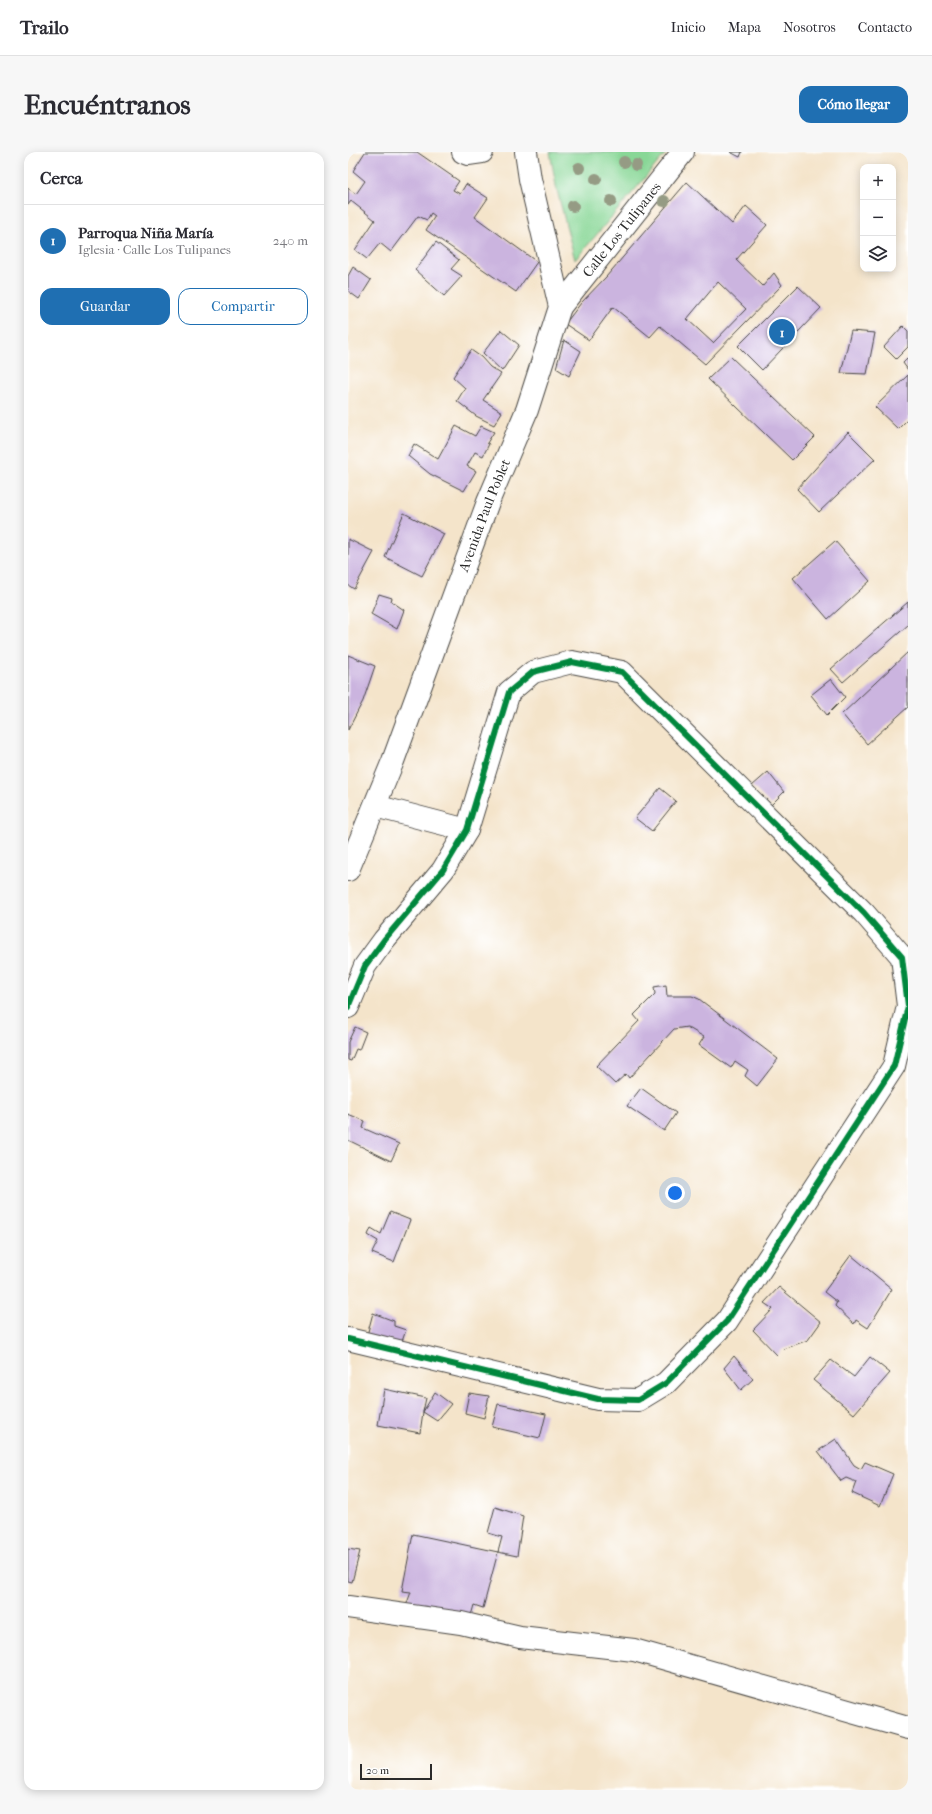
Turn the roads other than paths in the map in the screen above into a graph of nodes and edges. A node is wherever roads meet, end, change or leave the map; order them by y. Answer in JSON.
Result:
{"nodes":[{"id":1,"x":463,"y":152,"type":"edge"},
{"id":2,"x":482,"y":152,"type":"edge"},
{"id":3,"x":526,"y":152,"type":"edge"},
{"id":4,"x":683,"y":152,"type":"edge"},
{"id":5,"x":560,"y":307,"type":"junction"},
{"id":6,"x":375,"y":806,"type":"junction"},
{"id":7,"x":467,"y":830,"type":"junction"},
{"id":8,"x":348,"y":870,"type":"edge"},
{"id":9,"x":348,"y":1007,"type":"edge"},
{"id":10,"x":348,"y":1339,"type":"edge"},
{"id":11,"x":348,"y":1607,"type":"edge"},
{"id":12,"x":908,"y":1728,"type":"edge"}],
"edges":[{"from":1,"to":2,"type":"street"},
{"from":3,"to":5,"type":"street"},
{"from":4,"to":5,"type":"street","name":"Calle Los Tulipanes"},
{"from":5,"to":6,"type":"street","name":"Avenida Paul Poblet"},
{"from":6,"to":7,"type":"street"},
{"from":6,"to":8,"type":"street","name":"Avenida Paul Poblet"},
{"from":7,"to":9,"type":"street"},
{"from":7,"to":10,"type":"street"},
{"from":11,"to":12,"type":"street"}]}
